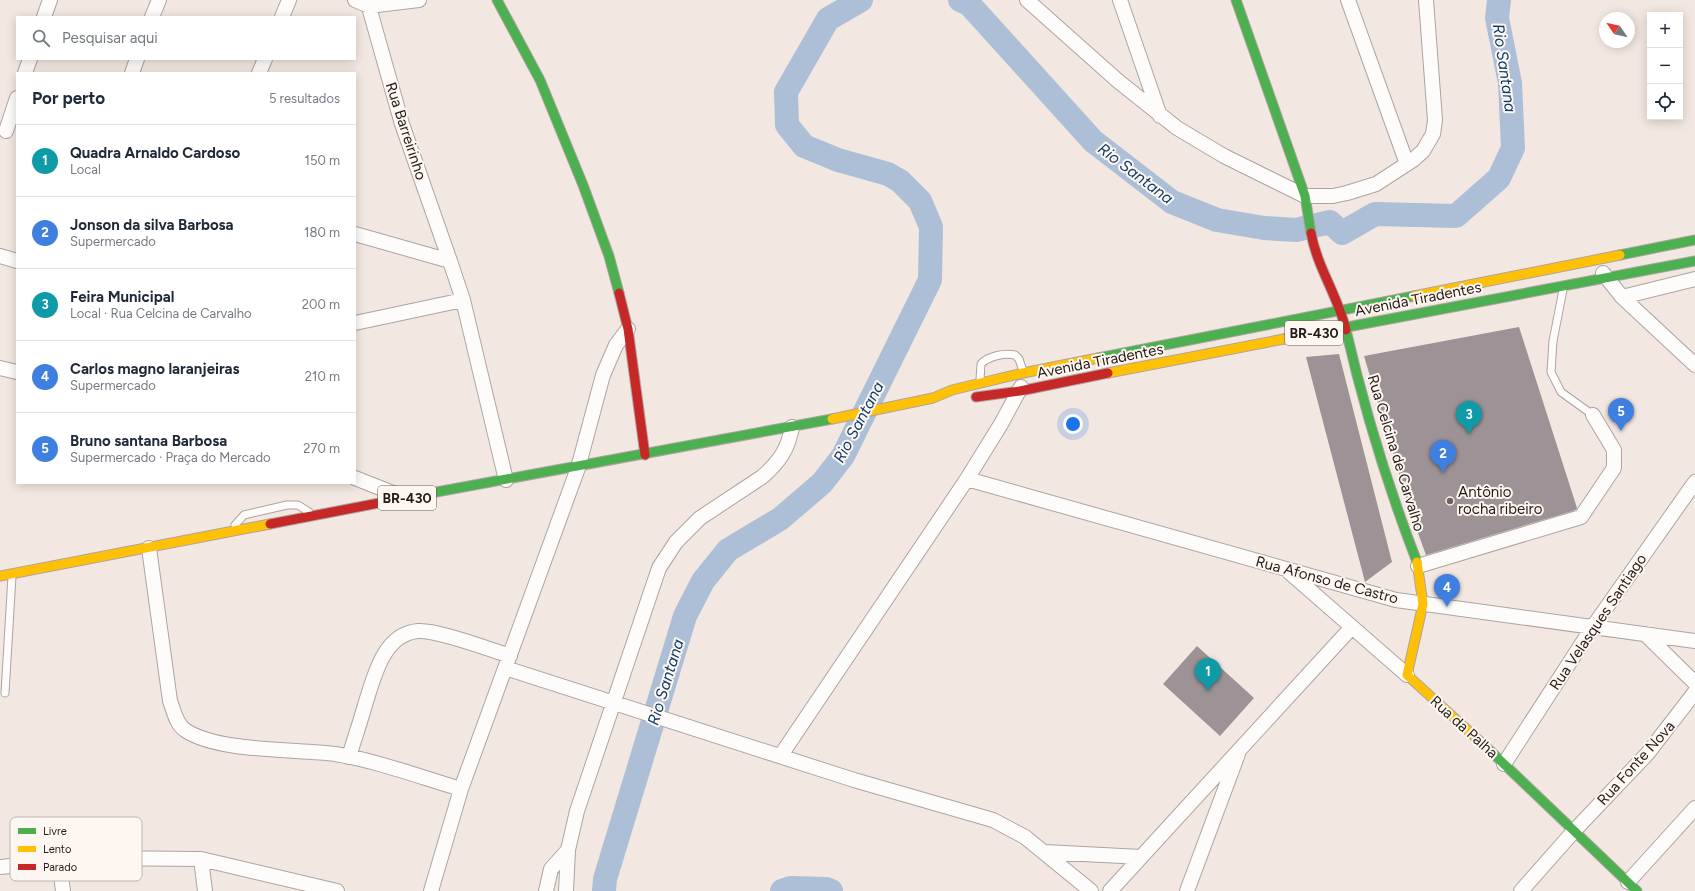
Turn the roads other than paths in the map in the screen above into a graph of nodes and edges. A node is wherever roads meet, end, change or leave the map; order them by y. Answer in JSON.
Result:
{"nodes":[{"id":1,"x":50,"y":0,"type":"edge"},
{"id":2,"x":159,"y":0,"type":"edge"},
{"id":3,"x":289,"y":0,"type":"edge"},
{"id":4,"x":355,"y":0,"type":"edge"},
{"id":5,"x":419,"y":0,"type":"edge"},
{"id":6,"x":496,"y":0,"type":"edge"},
{"id":7,"x":1027,"y":0,"type":"edge"},
{"id":8,"x":1120,"y":0,"type":"edge"},
{"id":9,"x":1236,"y":0,"type":"edge"},
{"id":10,"x":1348,"y":0,"type":"edge"},
{"id":11,"x":1426,"y":0,"type":"edge"},
{"id":12,"x":368,"y":3,"type":"edge"},
{"id":13,"x":44,"y":16,"type":"edge"},
{"id":14,"x":152,"y":16,"type":"edge"},
{"id":15,"x":282,"y":16,"type":"edge"},
{"id":16,"x":30,"y":60,"type":"edge"},
{"id":17,"x":137,"y":60,"type":"edge"},
{"id":18,"x":264,"y":60,"type":"edge"},
{"id":19,"x":25,"y":72,"type":"edge"},
{"id":20,"x":132,"y":72,"type":"edge"},
{"id":21,"x":259,"y":72,"type":"edge"},
{"id":22,"x":16,"y":102,"type":"edge"},
{"id":23,"x":1160,"y":116,"type":"junction"},
{"id":24,"x":8,"y":132,"type":"edge"},
{"id":25,"x":1407,"y":164,"type":"junction"},
{"id":26,"x":1305,"y":196,"type":"junction"},
{"id":27,"x":356,"y":234,"type":"edge"},
{"id":28,"x":1695,"y":240,"type":"edge"},
{"id":29,"x":0,"y":256,"type":"edge"},
{"id":30,"x":1595,"y":259,"type":"junction"},
{"id":31,"x":16,"y":261,"type":"edge"},
{"id":32,"x":450,"y":261,"type":"junction"},
{"id":33,"x":1695,"y":261,"type":"edge"},
{"id":34,"x":1606,"y":278,"type":"junction"},
{"id":35,"x":1695,"y":279,"type":"edge"},
{"id":36,"x":1563,"y":286,"type":"junction"},
{"id":37,"x":1622,"y":296,"type":"junction"},
{"id":38,"x":463,"y":300,"type":"junction"},
{"id":39,"x":1341,"y":311,"type":"junction"},
{"id":40,"x":356,"y":323,"type":"edge"},
{"id":41,"x":1344,"y":327,"type":"junction"},
{"id":42,"x":628,"y":329,"type":"junction"},
{"id":43,"x":1695,"y":365,"type":"edge"},
{"id":44,"x":1024,"y":373,"type":"junction"},
{"id":45,"x":980,"y":383,"type":"junction"},
{"id":46,"x":1020,"y":391,"type":"junction"},
{"id":47,"x":982,"y":396,"type":"junction"},
{"id":48,"x":933,"y":398,"type":"junction"},
{"id":49,"x":1593,"y":415,"type":"joint"},
{"id":50,"x":792,"y":427,"type":"junction"},
{"id":51,"x":645,"y":455,"type":"junction"},
{"id":52,"x":578,"y":468,"type":"junction"},
{"id":53,"x":356,"y":478,"type":"edge"},
{"id":54,"x":967,"y":479,"type":"junction"},
{"id":55,"x":506,"y":480,"type":"junction"},
{"id":56,"x":1695,"y":482,"type":"edge"},
{"id":57,"x":404,"y":498,"type":"junction"},
{"id":58,"x":314,"y":516,"type":"junction"},
{"id":59,"x":231,"y":532,"type":"junction"},
{"id":60,"x":149,"y":548,"type":"junction"},
{"id":61,"x":1418,"y":566,"type":"junction"},
{"id":62,"x":1286,"y":569,"type":"junction"},
{"id":63,"x":12,"y":574,"type":"junction"},
{"id":64,"x":0,"y":576,"type":"edge"},
{"id":65,"x":1423,"y":604,"type":"junction"},
{"id":66,"x":1352,"y":627,"type":"junction"},
{"id":67,"x":1592,"y":628,"type":"junction"},
{"id":68,"x":1645,"y":634,"type":"junction"},
{"id":69,"x":1695,"y":641,"type":"edge"},
{"id":70,"x":507,"y":662,"type":"junction"},
{"id":71,"x":1407,"y":675,"type":"junction"},
{"id":72,"x":1695,"y":683,"type":"edge"},
{"id":73,"x":1695,"y":692,"type":"edge"},
{"id":74,"x":5,"y":693,"type":"dead end"},
{"id":75,"x":613,"y":704,"type":"junction"},
{"id":76,"x":1241,"y":747,"type":"junction"},
{"id":77,"x":781,"y":755,"type":"junction"},
{"id":78,"x":348,"y":758,"type":"junction"},
{"id":79,"x":1504,"y":764,"type":"junction"},
{"id":80,"x":461,"y":789,"type":"junction"},
{"id":81,"x":1695,"y":808,"type":"edge"},
{"id":82,"x":1574,"y":831,"type":"junction"},
{"id":83,"x":568,"y":850,"type":"junction"},
{"id":84,"x":1045,"y":852,"type":"junction"},
{"id":85,"x":142,"y":857,"type":"edge"},
{"id":86,"x":1141,"y":857,"type":"junction"},
{"id":87,"x":201,"y":858,"type":"junction"},
{"id":88,"x":10,"y":866,"type":"edge"},
{"id":89,"x":0,"y":867,"type":"edge"},
{"id":90,"x":62,"y":881,"type":"edge"},
{"id":91,"x":1632,"y":887,"type":"edge"},
{"id":92,"x":63,"y":891,"type":"edge"},
{"id":93,"x":205,"y":891,"type":"edge"},
{"id":94,"x":337,"y":891,"type":"edge"},
{"id":95,"x":431,"y":891,"type":"edge"},
{"id":96,"x":546,"y":891,"type":"edge"},
{"id":97,"x":566,"y":891,"type":"edge"},
{"id":98,"x":1091,"y":891,"type":"edge"},
{"id":99,"x":1110,"y":891,"type":"edge"},
{"id":100,"x":1187,"y":891,"type":"edge"},
{"id":101,"x":1521,"y":891,"type":"edge"}],
"edges":[{"from":1,"to":13,"type":"street"},
{"from":2,"to":14,"type":"street"},
{"from":3,"to":15,"type":"street"},
{"from":4,"to":12,"type":"street"},
{"from":5,"to":12,"type":"street"},
{"from":6,"to":42,"type":"main road"},
{"from":7,"to":23,"type":"street"},
{"from":8,"to":23,"type":"street"},
{"from":9,"to":26,"type":"main road","name":"Rua Celcina de Carvalho"},
{"from":10,"to":25,"type":"street"},
{"from":11,"to":25,"type":"street"},
{"from":12,"to":32,"type":"street","name":"Rua Barreirinho"},
{"from":16,"to":19,"type":"street"},
{"from":17,"to":20,"type":"street"},
{"from":18,"to":21,"type":"street"},
{"from":22,"to":24,"type":"street"},
{"from":23,"to":26,"type":"street"},
{"from":25,"to":26,"type":"street"},
{"from":26,"to":39,"type":"main road","name":"Rua Celcina de Carvalho"},
{"from":27,"to":32,"type":"street"},
{"from":28,"to":30,"type":"main road","number":"BR-430"},
{"from":29,"to":31,"type":"street"},
{"from":30,"to":34,"type":"street"},
{"from":30,"to":39,"type":"main road","number":"BR-430"},
{"from":32,"to":38,"type":"street","name":"Rua Barreirinho"},
{"from":33,"to":34,"type":"main road","name":"Avenida Tiradentes","number":"BR-430"},
{"from":34,"to":36,"type":"main road","name":"Avenida Tiradentes","number":"BR-430"},
{"from":34,"to":37,"type":"street"},
{"from":35,"to":37,"type":"street"},
{"from":36,"to":41,"type":"main road","name":"Avenida Tiradentes","number":"BR-430"},
{"from":36,"to":49,"type":"lane"},
{"from":37,"to":43,"type":"street"},
{"from":38,"to":40,"type":"street"},
{"from":38,"to":55,"type":"street","name":"Rua Barreirinho"},
{"from":39,"to":41,"type":"main road","name":"Rua Celcina de Carvalho"},
{"from":39,"to":44,"type":"main road","number":"BR-430"},
{"from":41,"to":46,"type":"main road","name":"Avenida Tiradentes","number":"BR-430"},
{"from":41,"to":61,"type":"main road","name":"Rua Celcina de Carvalho"},
{"from":42,"to":51,"type":"main road"},
{"from":42,"to":52,"type":"street"},
{"from":44,"to":45,"type":"main road","number":"BR-430"},
{"from":44,"to":45,"type":"lane"},
{"from":44,"to":46,"type":"street"},
{"from":45,"to":47,"type":"lane"},
{"from":45,"to":48,"type":"main road","number":"BR-430"},
{"from":46,"to":47,"type":"main road","name":"Avenida Tiradentes","number":"BR-430"},
{"from":46,"to":54,"type":"street"},
{"from":47,"to":48,"type":"main road","name":"Avenida Tiradentes","number":"BR-430"},
{"from":48,"to":50,"type":"main road","number":"BR-430"},
{"from":49,"to":61,"type":"street"},
{"from":50,"to":51,"type":"main road","number":"BR-430"},
{"from":50,"to":75,"type":"street"},
{"from":51,"to":52,"type":"main road","number":"BR-430"},
{"from":52,"to":55,"type":"main road","number":"BR-430"},
{"from":52,"to":70,"type":"street"},
{"from":53,"to":57,"type":"street"},
{"from":54,"to":62,"type":"street","name":"Rua Afonso de Castro"},
{"from":54,"to":77,"type":"street"},
{"from":55,"to":57,"type":"main road","number":"BR-430"},
{"from":56,"to":67,"type":"street","name":"Rua Velasques Santiago"},
{"from":57,"to":58,"type":"main road","number":"BR-430"},
{"from":58,"to":59,"type":"main road","number":"BR-430"},
{"from":58,"to":59,"type":"lane"},
{"from":59,"to":60,"type":"main road","number":"BR-430"},
{"from":60,"to":63,"type":"main road","number":"BR-430"},
{"from":60,"to":78,"type":"street"},
{"from":61,"to":65,"type":"main road","name":"Rua Celcina de Carvalho"},
{"from":62,"to":65,"type":"street","name":"Rua Afonso de Castro"},
{"from":62,"to":66,"type":"street","name":"Rua da Palha"},
{"from":63,"to":64,"type":"main road","number":"BR-430"},
{"from":63,"to":74,"type":"lane"},
{"from":65,"to":67,"type":"street","name":"Rua Afonso de Castro"},
{"from":65,"to":71,"type":"main road","name":"Rua Celcina de Carvalho"},
{"from":66,"to":71,"type":"street","name":"Rua da Palha"},
{"from":66,"to":76,"type":"street"},
{"from":67,"to":68,"type":"street","name":"Rua Afonso de Castro"},
{"from":67,"to":79,"type":"street","name":"Rua Velasques Santiago"},
{"from":68,"to":69,"type":"street","name":"Rua Afonso de Castro"},
{"from":68,"to":72,"type":"street"},
{"from":70,"to":75,"type":"street"},
{"from":70,"to":78,"type":"street"},
{"from":70,"to":80,"type":"street"},
{"from":71,"to":79,"type":"main road","name":"Rua da Palha"},
{"from":73,"to":82,"type":"street","name":"Rua Fonte Nova"},
{"from":75,"to":77,"type":"street"},
{"from":75,"to":83,"type":"street"},
{"from":76,"to":86,"type":"street"},
{"from":76,"to":100,"type":"street"},
{"from":77,"to":84,"type":"street"},
{"from":78,"to":80,"type":"street"},
{"from":79,"to":82,"type":"main road","name":"Rua da Palha"},
{"from":80,"to":95,"type":"street"},
{"from":81,"to":91,"type":"street"},
{"from":82,"to":91,"type":"main road","name":"Rua da Palha"},
{"from":82,"to":101,"type":"street","name":"Rua Fonte Nova"},
{"from":83,"to":96,"type":"street"},
{"from":83,"to":97,"type":"street"},
{"from":84,"to":86,"type":"street"},
{"from":84,"to":98,"type":"street"},
{"from":85,"to":87,"type":"street"},
{"from":86,"to":99,"type":"street"},
{"from":87,"to":93,"type":"street"},
{"from":87,"to":94,"type":"street"},
{"from":88,"to":89,"type":"street"},
{"from":90,"to":92,"type":"street"}]}
